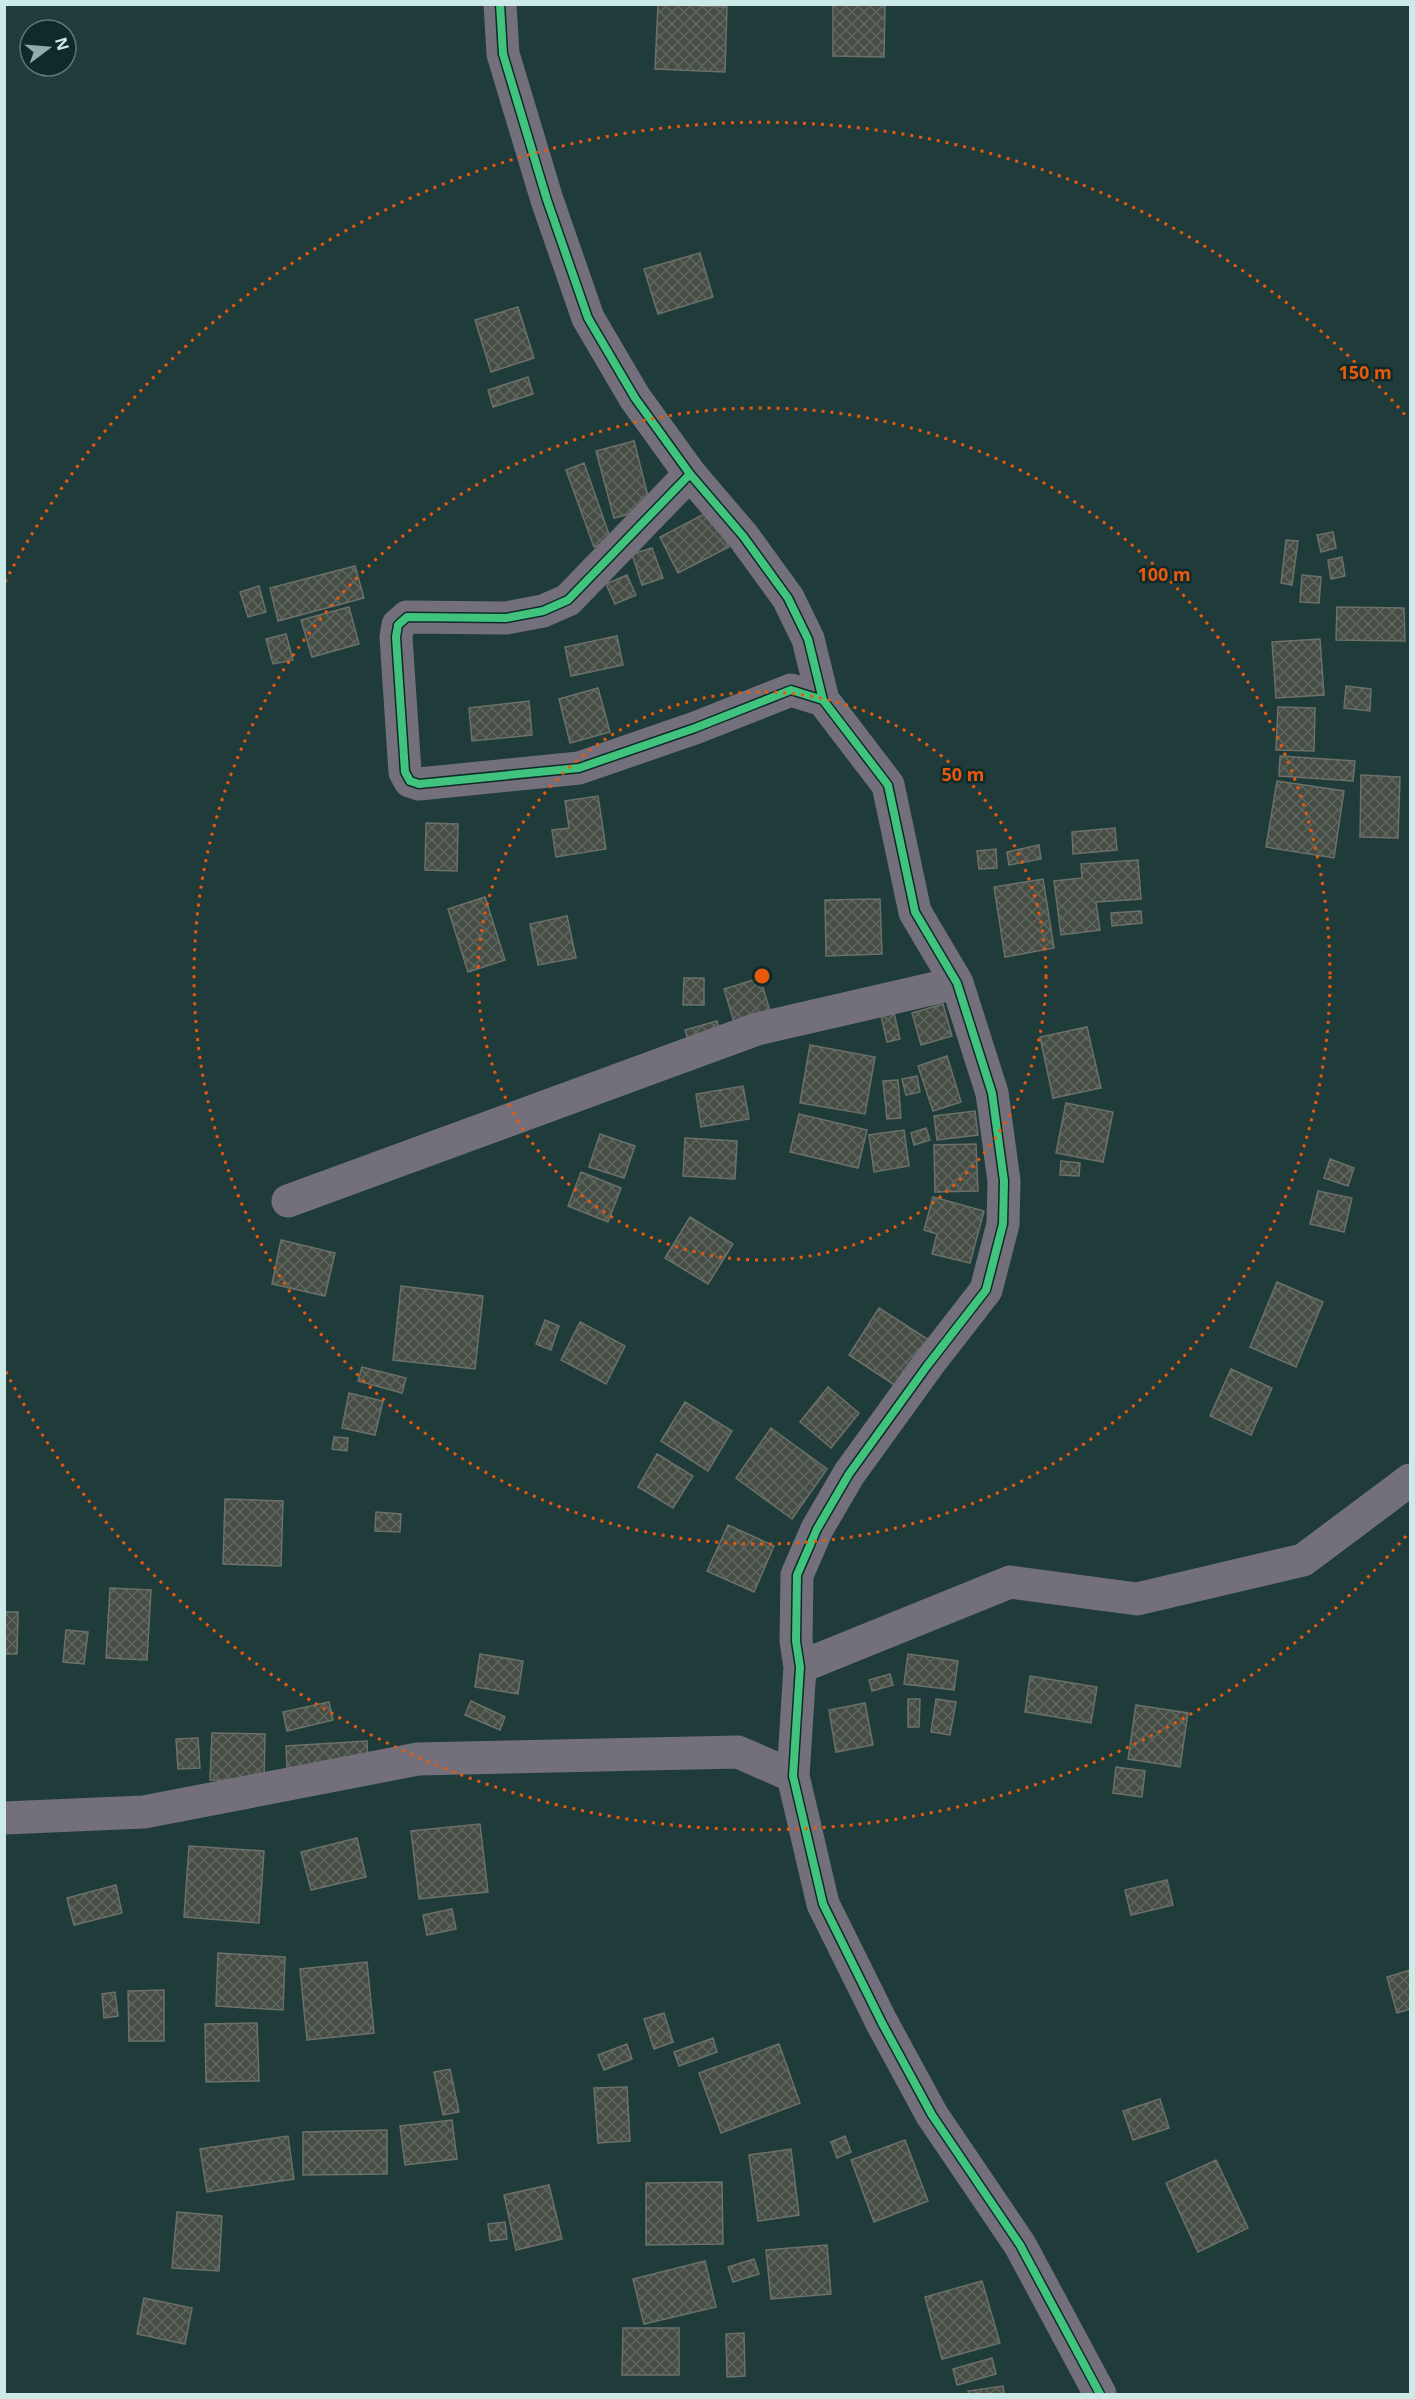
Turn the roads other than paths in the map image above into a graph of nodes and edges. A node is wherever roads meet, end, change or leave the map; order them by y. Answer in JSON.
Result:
{"nodes":[{"id":1,"x":500,"y":4,"type":"edge"},
{"id":2,"x":690,"y":474,"type":"junction"},
{"id":3,"x":823,"y":700,"type":"junction"},
{"id":4,"x":957,"y":983,"type":"junction"},
{"id":5,"x":288,"y":1201,"type":"dead end"},
{"id":6,"x":1410,"y":1480,"type":"edge"},
{"id":7,"x":800,"y":1666,"type":"junction"},
{"id":8,"x":793,"y":1776,"type":"junction"},
{"id":9,"x":4,"y":1818,"type":"edge"},
{"id":10,"x":1100,"y":2394,"type":"edge"}],
"edges":[{"from":1,"to":2,"type":"street"},
{"from":2,"to":3,"type":"street"},
{"from":2,"to":3,"type":"street"},
{"from":3,"to":4,"type":"street"},
{"from":4,"to":5,"type":"street"},
{"from":4,"to":7,"type":"street"},
{"from":6,"to":7,"type":"street"},
{"from":7,"to":8,"type":"street"},
{"from":8,"to":9,"type":"street"},
{"from":8,"to":10,"type":"street"}]}
